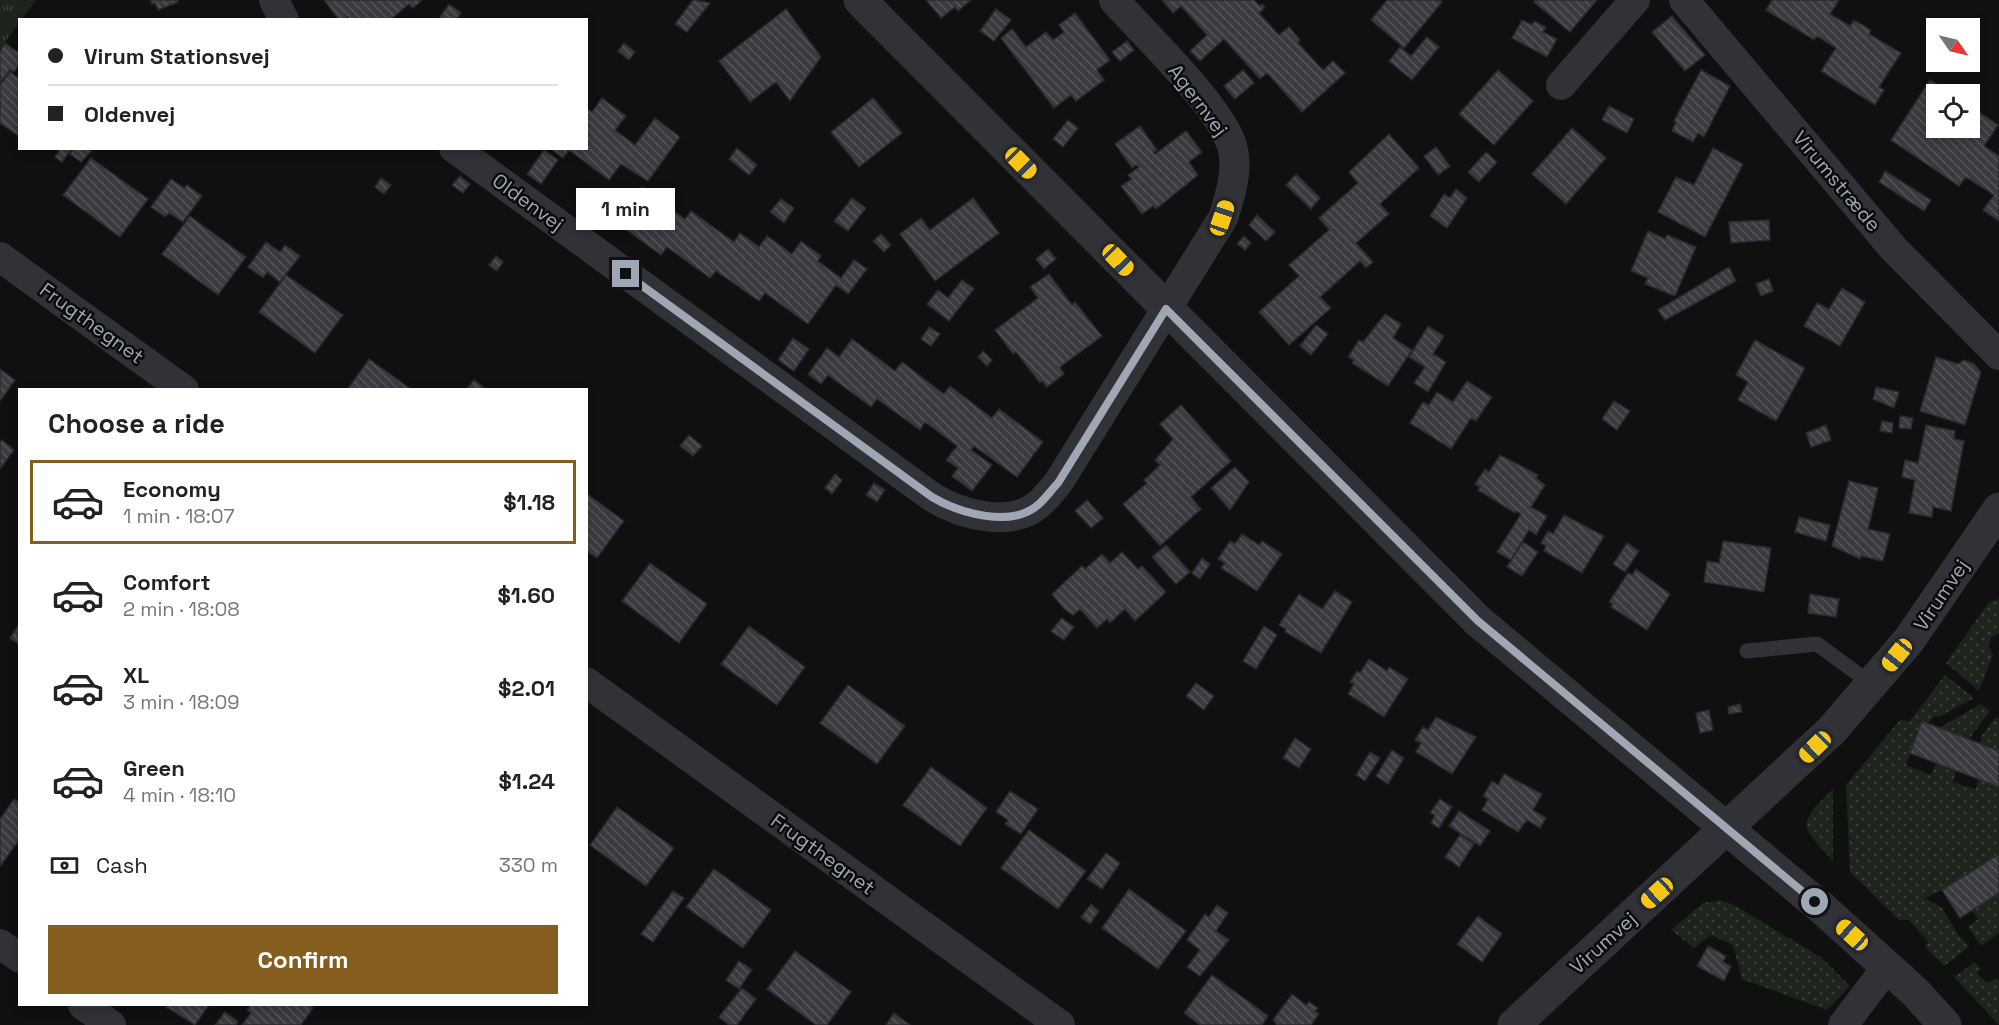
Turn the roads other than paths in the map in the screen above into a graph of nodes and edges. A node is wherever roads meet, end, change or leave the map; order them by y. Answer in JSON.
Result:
{"nodes":[{"id":1,"x":274,"y":0,"type":"edge"},
{"id":2,"x":860,"y":0,"type":"edge"},
{"id":3,"x":1114,"y":0,"type":"edge"},
{"id":4,"x":1635,"y":0,"type":"edge"},
{"id":5,"x":1684,"y":0,"type":"edge"},
{"id":6,"x":283,"y":18,"type":"edge"},
{"id":7,"x":1561,"y":85,"type":"dead end"},
{"id":8,"x":457,"y":150,"type":"edge"},
{"id":9,"x":0,"y":257,"type":"edge"},
{"id":10,"x":1166,"y":309,"type":"junction"},
{"id":11,"x":1999,"y":355,"type":"edge"},
{"id":12,"x":181,"y":388,"type":"edge"},
{"id":13,"x":1999,"y":510,"type":"edge"},
{"id":14,"x":1747,"y":651,"type":"dead end"},
{"id":15,"x":588,"y":683,"type":"edge"},
{"id":16,"x":1873,"y":685,"type":"junction"},
{"id":17,"x":1727,"y":829,"type":"junction"},
{"id":18,"x":0,"y":944,"type":"edge"},
{"id":19,"x":18,"y":957,"type":"edge"},
{"id":20,"x":1887,"y":967,"type":"junction"},
{"id":21,"x":84,"y":1006,"type":"edge"},
{"id":22,"x":111,"y":1025,"type":"edge"},
{"id":23,"x":1060,"y":1025,"type":"edge"},
{"id":24,"x":1514,"y":1025,"type":"edge"},
{"id":25,"x":1843,"y":1025,"type":"edge"},
{"id":26,"x":1945,"y":1025,"type":"edge"}],
"edges":[{"from":1,"to":6,"type":"street"},
{"from":2,"to":10,"type":"street"},
{"from":3,"to":10,"type":"street","name":"Agernvej"},
{"from":4,"to":7,"type":"street"},
{"from":5,"to":11,"type":"street","name":"Virumstræde"},
{"from":8,"to":10,"type":"street","name":"Oldenvej"},
{"from":9,"to":12,"type":"street","name":"Frugthegnet"},
{"from":10,"to":17,"type":"street"},
{"from":13,"to":16,"type":"street","name":"Virumvej"},
{"from":14,"to":16,"type":"lane"},
{"from":15,"to":23,"type":"street","name":"Frugthegnet"},
{"from":16,"to":17,"type":"street","name":"Virumvej"},
{"from":17,"to":20,"type":"street"},
{"from":17,"to":24,"type":"street","name":"Virumvej"},
{"from":18,"to":19,"type":"street"},
{"from":20,"to":25,"type":"street"},
{"from":20,"to":26,"type":"street"},
{"from":21,"to":22,"type":"street"}]}
